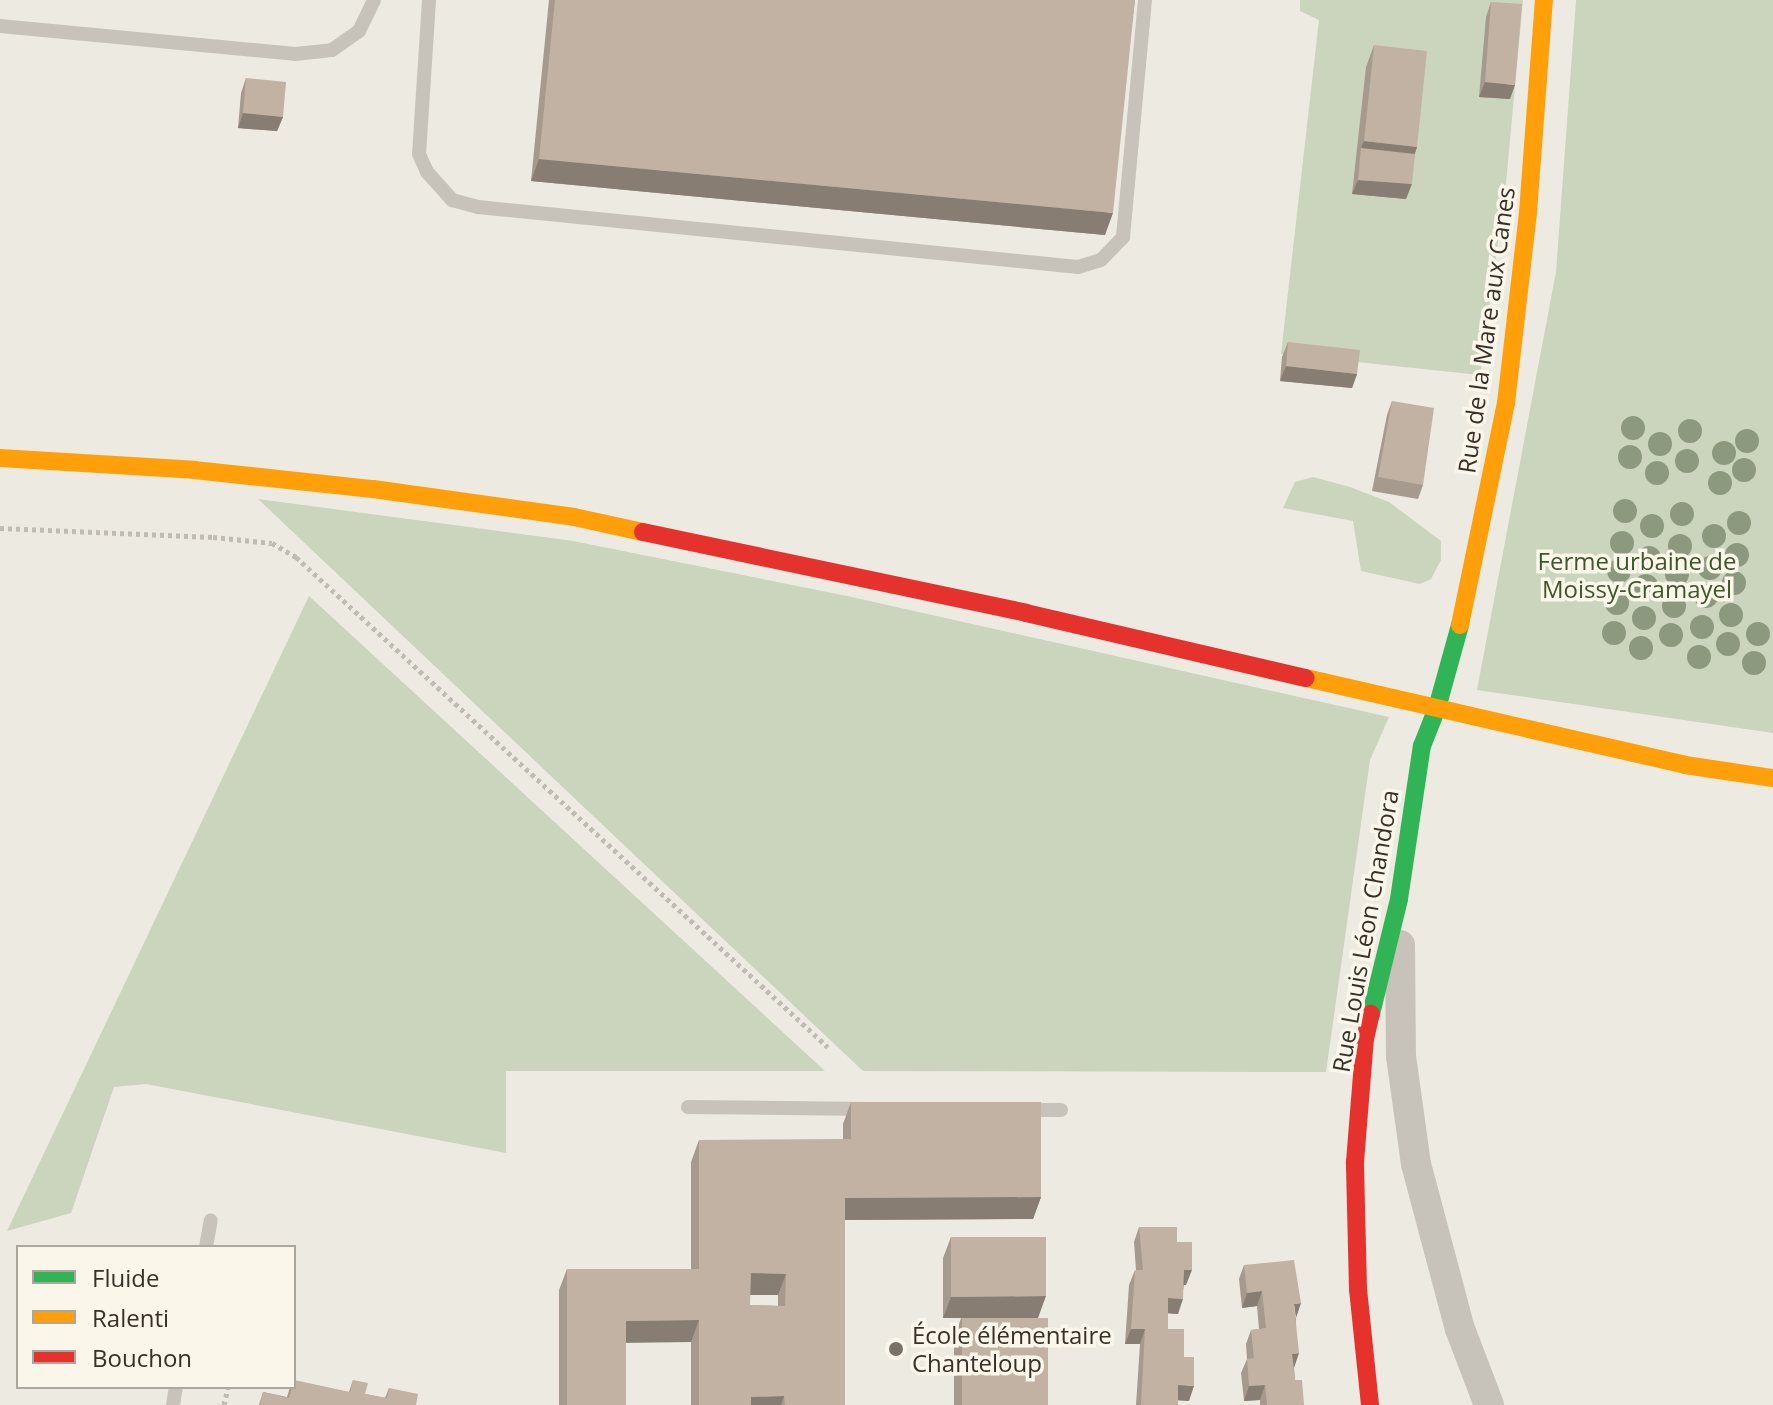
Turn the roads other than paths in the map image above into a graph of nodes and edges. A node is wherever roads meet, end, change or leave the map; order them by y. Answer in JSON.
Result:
{"nodes":[{"id":1,"x":374,"y":0,"type":"edge"},
{"id":2,"x":429,"y":0,"type":"edge"},
{"id":3,"x":1145,"y":0,"type":"edge"},
{"id":4,"x":1544,"y":0,"type":"edge"},
{"id":5,"x":0,"y":26,"type":"edge"},
{"id":6,"x":0,"y":458,"type":"edge"},
{"id":7,"x":1437,"y":708,"type":"junction"},
{"id":8,"x":1773,"y":778,"type":"edge"},
{"id":9,"x":1399,"y":899,"type":"junction"},
{"id":10,"x":688,"y":1107,"type":"dead end"},
{"id":11,"x":890,"y":1109,"type":"edge"},
{"id":12,"x":999,"y":1110,"type":"edge"},
{"id":13,"x":1061,"y":1110,"type":"dead end"},
{"id":14,"x":211,"y":1220,"type":"dead end"},
{"id":15,"x":206,"y":1245,"type":"edge"},
{"id":16,"x":1370,"y":1405,"type":"edge"},
{"id":17,"x":1489,"y":1405,"type":"edge"}],
"edges":[{"from":1,"to":5,"type":"lane"},
{"from":2,"to":3,"type":"lane"},
{"from":4,"to":7,"type":"street","name":"Rue de la Mare aux Canes"},
{"from":6,"to":7,"type":"street"},
{"from":7,"to":8,"type":"street"},
{"from":7,"to":9,"type":"street","name":"Rue Louis Léon Chandora"},
{"from":9,"to":16,"type":"street","name":"Rue Louis Léon Chandora"},
{"from":9,"to":17,"type":"street"},
{"from":10,"to":11,"type":"lane"},
{"from":12,"to":13,"type":"lane"},
{"from":14,"to":15,"type":"lane"}]}
